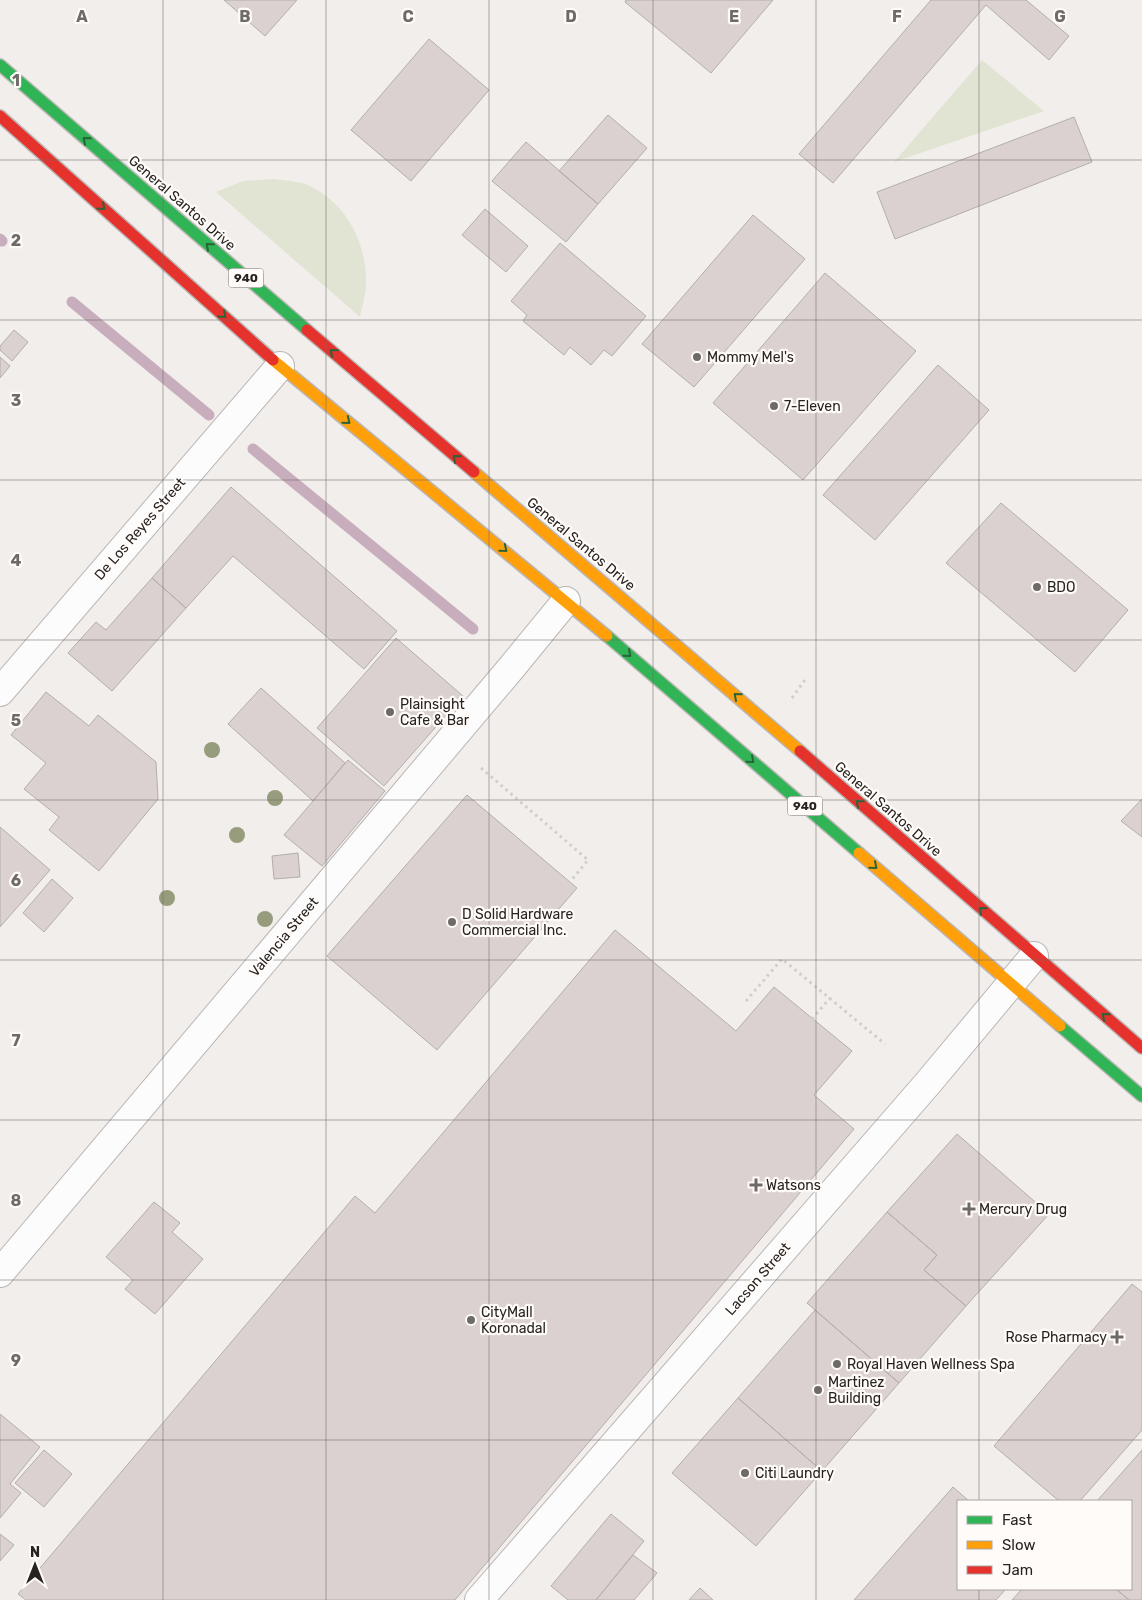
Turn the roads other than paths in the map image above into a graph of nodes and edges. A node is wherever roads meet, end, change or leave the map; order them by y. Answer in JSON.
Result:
{"nodes":[{"id":1,"x":0,"y":65,"type":"edge"},
{"id":2,"x":0,"y":116,"type":"edge"},
{"id":3,"x":280,"y":366,"type":"junction"},
{"id":4,"x":566,"y":601,"type":"junction"},
{"id":5,"x":0,"y":692,"type":"edge"},
{"id":6,"x":1034,"y":956,"type":"junction"},
{"id":7,"x":1010,"y":983,"type":"junction"},
{"id":8,"x":1142,"y":1048,"type":"edge"},
{"id":9,"x":1142,"y":1096,"type":"edge"},
{"id":10,"x":0,"y":1273,"type":"edge"},
{"id":11,"x":479,"y":1600,"type":"edge"}],
"edges":[{"from":6,"to":1,"type":"highway","name":"General Santos Drive","number":"940","one_way":true},
{"from":2,"to":3,"type":"highway","number":"940","one_way":true},
{"from":3,"to":4,"type":"highway","number":"940","one_way":true},
{"from":3,"to":5,"type":"street","name":"De Los Reyes Street"},
{"from":4,"to":7,"type":"highway","number":"940","one_way":true},
{"from":4,"to":10,"type":"street","name":"Valencia Street"},
{"from":6,"to":7,"type":"street","name":"Lacson Street"},
{"from":8,"to":6,"type":"highway","name":"General Santos Drive","number":"940","one_way":true},
{"from":7,"to":9,"type":"highway","number":"940"},
{"from":7,"to":11,"type":"street","name":"Lacson Street"}]}
